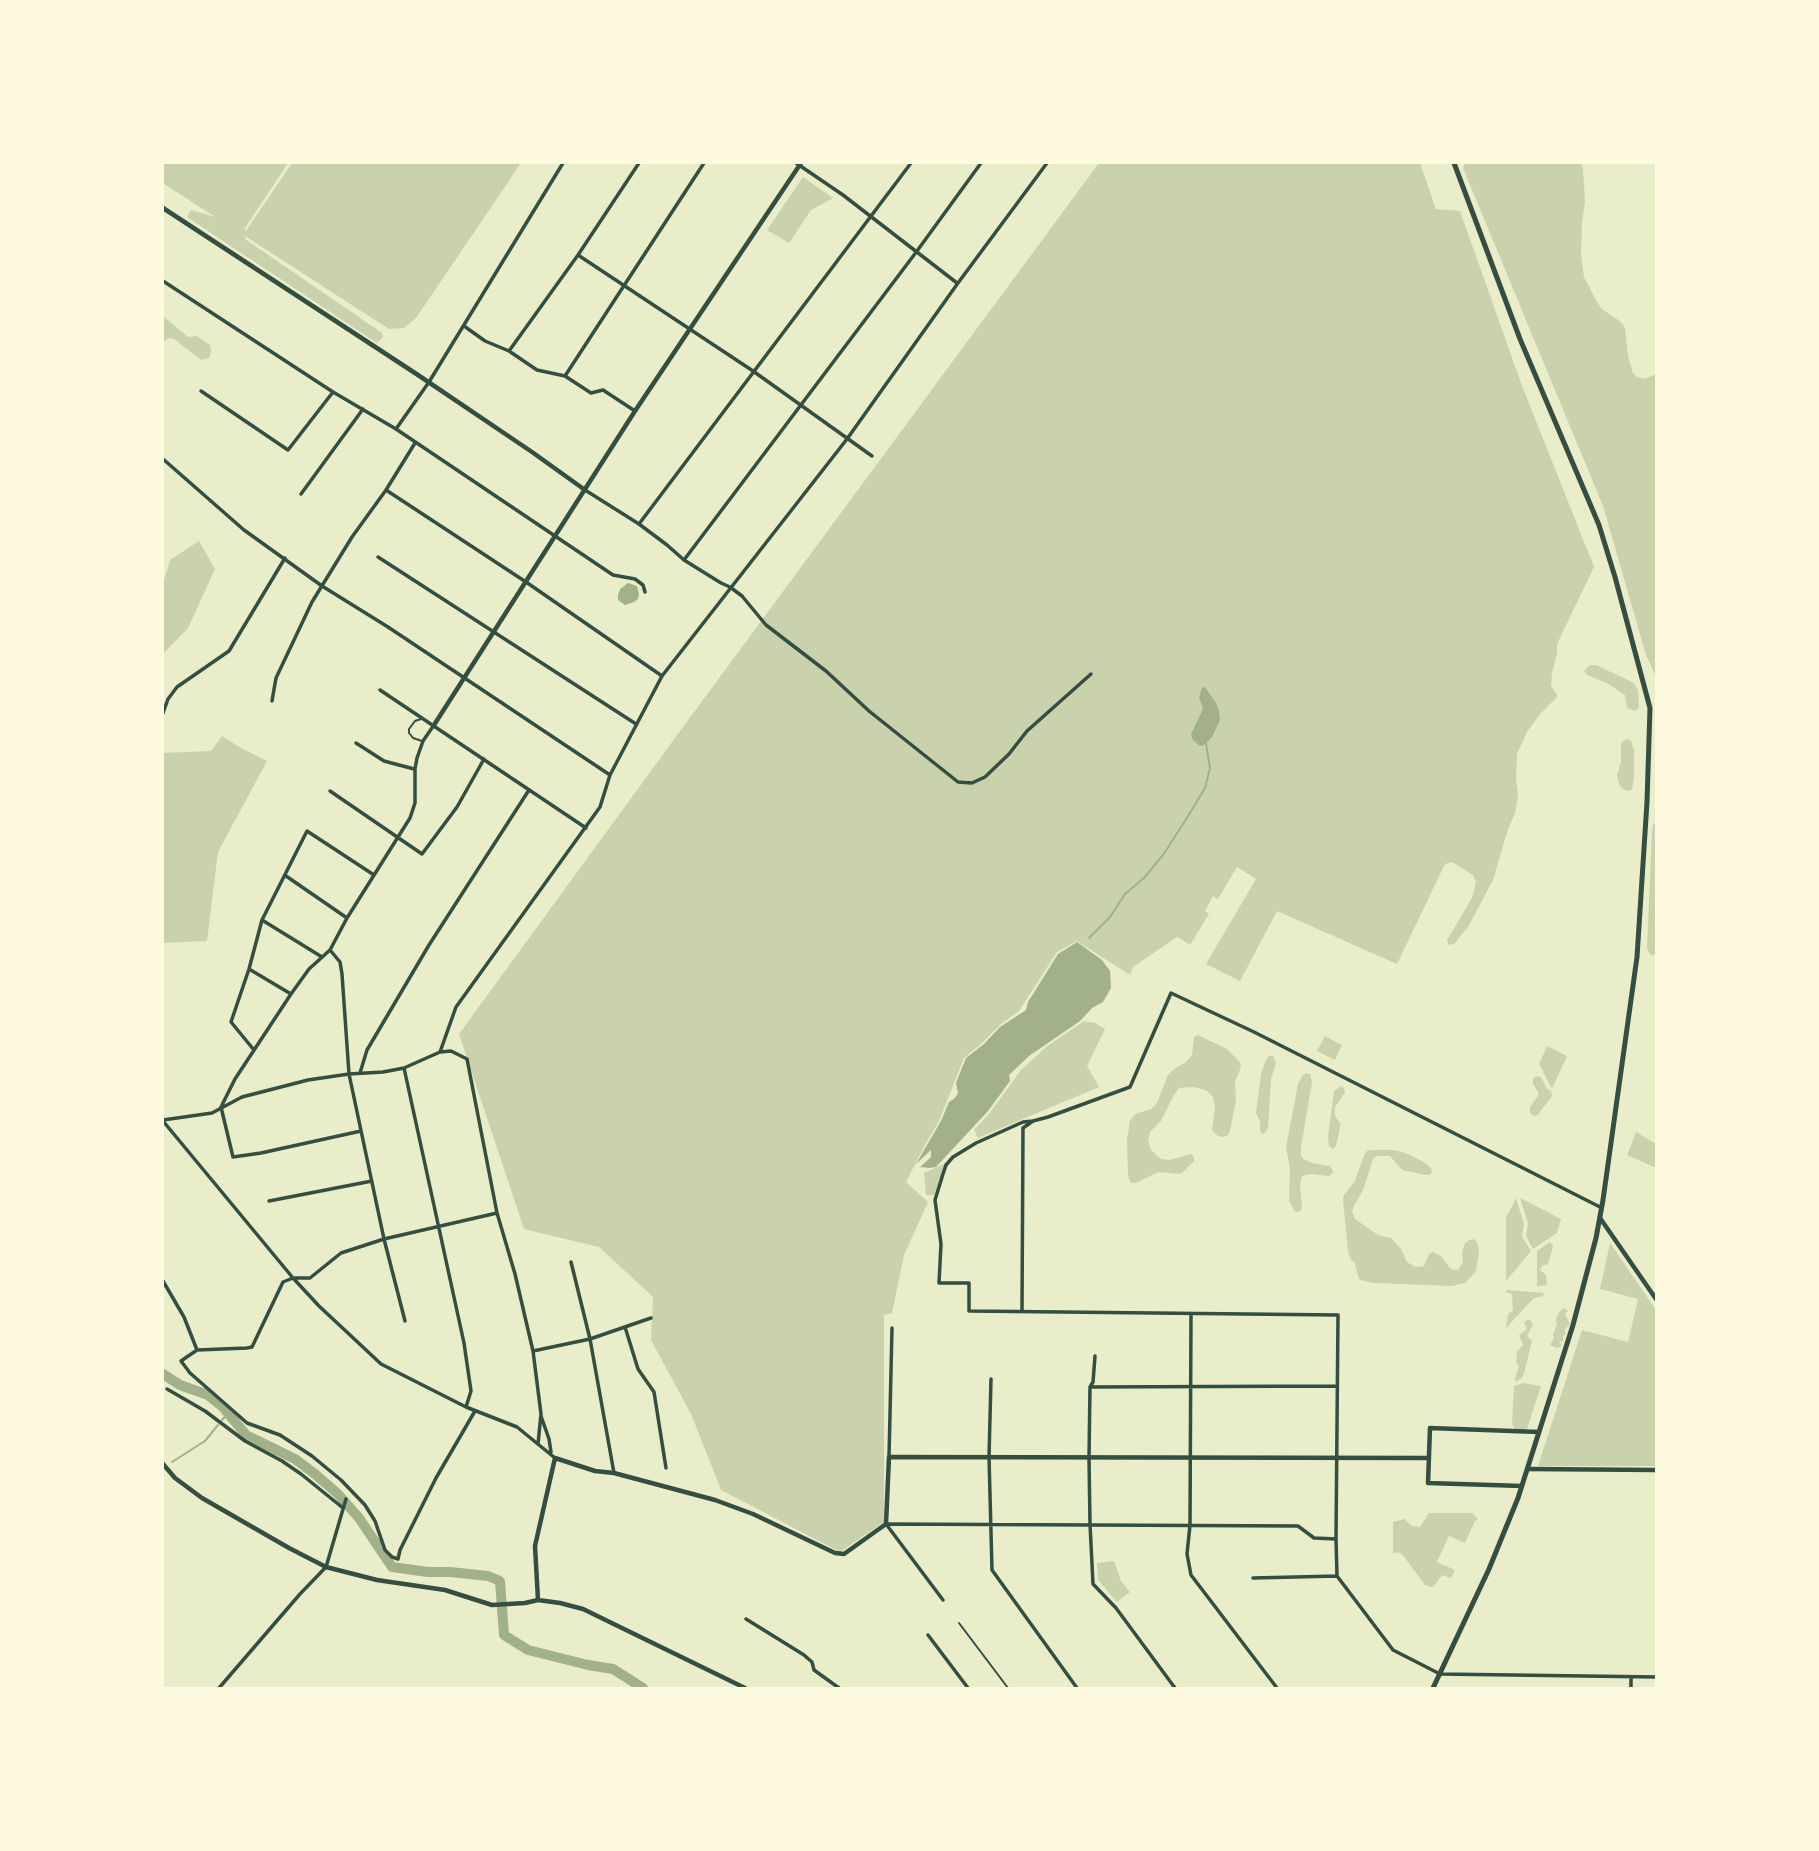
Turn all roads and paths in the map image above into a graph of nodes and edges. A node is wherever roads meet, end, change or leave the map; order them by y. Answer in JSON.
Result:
{"nodes":[{"id":1,"x":563,"y":163,"type":"edge"},
{"id":2,"x":639,"y":163,"type":"edge"},
{"id":3,"x":704,"y":163,"type":"edge"},
{"id":4,"x":799,"y":163,"type":"edge"},
{"id":5,"x":911,"y":163,"type":"edge"},
{"id":6,"x":981,"y":163,"type":"edge"},
{"id":7,"x":1047,"y":163,"type":"edge"},
{"id":8,"x":1454,"y":163,"type":"edge"},
{"id":9,"x":163,"y":208,"type":"edge"},
{"id":10,"x":871,"y":217,"type":"junction"},
{"id":11,"x":917,"y":251,"type":"junction"},
{"id":12,"x":578,"y":255,"type":"junction"},
{"id":13,"x":163,"y":281,"type":"edge"},
{"id":14,"x":958,"y":283,"type":"junction"},
{"id":15,"x":625,"y":285,"type":"junction"},
{"id":16,"x":464,"y":326,"type":"junction"},
{"id":17,"x":690,"y":330,"type":"junction"},
{"id":18,"x":509,"y":351,"type":"junction"},
{"id":19,"x":752,"y":371,"type":"junction"},
{"id":20,"x":565,"y":376,"type":"junction"},
{"id":21,"x":429,"y":382,"type":"junction"},
{"id":22,"x":201,"y":391,"type":"dead end"},
{"id":23,"x":333,"y":392,"type":"junction"},
{"id":24,"x":801,"y":407,"type":"junction"},
{"id":25,"x":363,"y":409,"type":"junction"},
{"id":26,"x":635,"y":411,"type":"junction"},
{"id":27,"x":396,"y":429,"type":"junction"},
{"id":28,"x":847,"y":439,"type":"junction"},
{"id":29,"x":415,"y":443,"type":"junction"},
{"id":30,"x":872,"y":456,"type":"dead end"},
{"id":31,"x":163,"y":459,"type":"edge"},
{"id":32,"x":386,"y":490,"type":"junction"},
{"id":33,"x":585,"y":490,"type":"junction"},
{"id":34,"x":301,"y":494,"type":"dead end"},
{"id":35,"x":639,"y":524,"type":"junction"},
{"id":36,"x":556,"y":536,"type":"junction"},
{"id":37,"x":378,"y":556,"type":"dead end"},
{"id":38,"x":285,"y":558,"type":"junction"},
{"id":39,"x":684,"y":560,"type":"junction"},
{"id":40,"x":526,"y":582,"type":"junction"},
{"id":41,"x":322,"y":586,"type":"junction"},
{"id":42,"x":730,"y":587,"type":"junction"},
{"id":43,"x":645,"y":592,"type":"dead end"},
{"id":44,"x":494,"y":633,"type":"junction"},
{"id":45,"x":1091,"y":674,"type":"dead end"},
{"id":46,"x":662,"y":676,"type":"junction"},
{"id":47,"x":465,"y":679,"type":"junction"},
{"id":48,"x":380,"y":690,"type":"dead end"},
{"id":49,"x":272,"y":701,"type":"dead end"},
{"id":50,"x":1653,"y":708,"type":"edge"},
{"id":51,"x":163,"y":713,"type":"edge"},
{"id":52,"x":422,"y":719,"type":"junction"},
{"id":53,"x":636,"y":724,"type":"junction"},
{"id":54,"x":434,"y":725,"type":"junction"},
{"id":55,"x":423,"y":741,"type":"junction"},
{"id":56,"x":356,"y":743,"type":"dead end"},
{"id":57,"x":484,"y":759,"type":"junction"},
{"id":58,"x":415,"y":769,"type":"junction"},
{"id":59,"x":610,"y":775,"type":"junction"},
{"id":60,"x":529,"y":790,"type":"junction"},
{"id":61,"x":330,"y":791,"type":"dead end"},
{"id":62,"x":586,"y":828,"type":"junction"},
{"id":63,"x":399,"y":838,"type":"junction"},
{"id":64,"x":285,"y":875,"type":"junction"},
{"id":65,"x":374,"y":875,"type":"junction"},
{"id":66,"x":347,"y":918,"type":"junction"},
{"id":67,"x":262,"y":920,"type":"junction"},
{"id":68,"x":330,"y":950,"type":"junction"},
{"id":69,"x":322,"y":957,"type":"junction"},
{"id":70,"x":248,"y":969,"type":"junction"},
{"id":71,"x":291,"y":994,"type":"junction"},
{"id":72,"x":254,"y":1051,"type":"junction"},
{"id":73,"x":440,"y":1052,"type":"junction"},
{"id":74,"x":404,"y":1068,"type":"junction"},
{"id":75,"x":360,"y":1073,"type":"junction"},
{"id":76,"x":349,"y":1074,"type":"junction"},
{"id":77,"x":221,"y":1107,"type":"junction"},
{"id":78,"x":163,"y":1120,"type":"edge"},
{"id":79,"x":1032,"y":1121,"type":"junction"},
{"id":80,"x":361,"y":1131,"type":"junction"},
{"id":81,"x":372,"y":1181,"type":"junction"},
{"id":82,"x":269,"y":1201,"type":"dead end"},
{"id":83,"x":1602,"y":1208,"type":"junction"},
{"id":84,"x":497,"y":1213,"type":"junction"},
{"id":85,"x":1600,"y":1218,"type":"junction"},
{"id":86,"x":437,"y":1228,"type":"junction"},
{"id":87,"x":384,"y":1239,"type":"junction"},
{"id":88,"x":571,"y":1262,"type":"dead end"},
{"id":89,"x":293,"y":1278,"type":"junction"},
{"id":90,"x":163,"y":1281,"type":"edge"},
{"id":91,"x":1656,"y":1299,"type":"edge"},
{"id":92,"x":1022,"y":1311,"type":"junction"},
{"id":93,"x":1191,"y":1314,"type":"junction"},
{"id":94,"x":651,"y":1318,"type":"dead end"},
{"id":95,"x":405,"y":1321,"type":"dead end"},
{"id":96,"x":625,"y":1327,"type":"junction"},
{"id":97,"x":891,"y":1328,"type":"dead end"},
{"id":98,"x":590,"y":1339,"type":"junction"},
{"id":99,"x":197,"y":1350,"type":"junction"},
{"id":100,"x":533,"y":1351,"type":"junction"},
{"id":101,"x":1095,"y":1356,"type":"dead end"},
{"id":102,"x":991,"y":1379,"type":"dead end"},
{"id":103,"x":1337,"y":1386,"type":"junction"},
{"id":104,"x":1090,"y":1387,"type":"junction"},
{"id":105,"x":1191,"y":1387,"type":"junction"},
{"id":106,"x":167,"y":1390,"type":"dead end"},
{"id":107,"x":467,"y":1407,"type":"junction"},
{"id":108,"x":475,"y":1411,"type":"junction"},
{"id":109,"x":541,"y":1414,"type":"junction"},
{"id":110,"x":1539,"y":1432,"type":"junction"},
{"id":111,"x":538,"y":1444,"type":"junction"},
{"id":112,"x":553,"y":1456,"type":"junction"},
{"id":113,"x":889,"y":1457,"type":"junction"},
{"id":114,"x":989,"y":1457,"type":"junction"},
{"id":115,"x":1337,"y":1457,"type":"junction"},
{"id":116,"x":1089,"y":1458,"type":"junction"},
{"id":117,"x":1189,"y":1458,"type":"junction"},
{"id":118,"x":1429,"y":1458,"type":"junction"},
{"id":119,"x":163,"y":1464,"type":"edge"},
{"id":120,"x":666,"y":1468,"type":"dead end"},
{"id":121,"x":1528,"y":1469,"type":"junction"},
{"id":122,"x":1656,"y":1470,"type":"edge"},
{"id":123,"x":614,"y":1473,"type":"junction"},
{"id":124,"x":1522,"y":1486,"type":"junction"},
{"id":125,"x":346,"y":1499,"type":"dead end"},
{"id":126,"x":343,"y":1506,"type":"junction"},
{"id":127,"x":886,"y":1524,"type":"junction"},
{"id":128,"x":990,"y":1524,"type":"junction"},
{"id":129,"x":1090,"y":1524,"type":"junction"},
{"id":130,"x":1189,"y":1525,"type":"junction"},
{"id":131,"x":1336,"y":1539,"type":"junction"},
{"id":132,"x":326,"y":1567,"type":"junction"},
{"id":133,"x":1337,"y":1576,"type":"junction"},
{"id":134,"x":1253,"y":1578,"type":"dead end"},
{"id":135,"x":538,"y":1600,"type":"junction"},
{"id":136,"x":943,"y":1600,"type":"dead end"},
{"id":137,"x":746,"y":1619,"type":"dead end"},
{"id":138,"x":959,"y":1623,"type":"dead end"},
{"id":139,"x":928,"y":1635,"type":"dead end"},
{"id":140,"x":1440,"y":1674,"type":"junction"},
{"id":141,"x":1656,"y":1677,"type":"edge"},
{"id":142,"x":1631,"y":1678,"type":"junction"},
{"id":143,"x":219,"y":1688,"type":"edge"},
{"id":144,"x":745,"y":1688,"type":"edge"},
{"id":145,"x":839,"y":1688,"type":"edge"},
{"id":146,"x":968,"y":1688,"type":"edge"},
{"id":147,"x":1008,"y":1688,"type":"edge"},
{"id":148,"x":1077,"y":1688,"type":"edge"},
{"id":149,"x":1175,"y":1688,"type":"edge"},
{"id":150,"x":1277,"y":1688,"type":"edge"},
{"id":151,"x":1433,"y":1688,"type":"edge"},
{"id":152,"x":1631,"y":1688,"type":"edge"}],
"edges":[{"from":1,"to":16,"type":"street"},
{"from":2,"to":12,"type":"street"},
{"from":3,"to":15,"type":"street"},
{"from":4,"to":10,"type":"street"},
{"from":4,"to":17,"type":"street"},
{"from":5,"to":10,"type":"street"},
{"from":6,"to":11,"type":"street"},
{"from":7,"to":14,"type":"street"},
{"from":8,"to":50,"type":"main road"},
{"from":9,"to":21,"type":"street"},
{"from":10,"to":11,"type":"street"},
{"from":10,"to":19,"type":"street"},
{"from":11,"to":14,"type":"street"},
{"from":11,"to":24,"type":"street"},
{"from":12,"to":15,"type":"street"},
{"from":12,"to":18,"type":"street"},
{"from":13,"to":23,"type":"street"},
{"from":14,"to":28,"type":"street"},
{"from":15,"to":17,"type":"street"},
{"from":15,"to":20,"type":"street"},
{"from":16,"to":18,"type":"street"},
{"from":16,"to":21,"type":"street"},
{"from":17,"to":19,"type":"street"},
{"from":17,"to":26,"type":"street"},
{"from":18,"to":20,"type":"street"},
{"from":19,"to":24,"type":"street"},
{"from":19,"to":35,"type":"street"},
{"from":20,"to":26,"type":"street"},
{"from":21,"to":27,"type":"street"},
{"from":21,"to":33,"type":"street"},
{"from":22,"to":23,"type":"street"},
{"from":23,"to":25,"type":"street"},
{"from":24,"to":28,"type":"street"},
{"from":24,"to":39,"type":"street"},
{"from":25,"to":27,"type":"street"},
{"from":25,"to":34,"type":"street"},
{"from":26,"to":33,"type":"street"},
{"from":27,"to":29,"type":"street"},
{"from":28,"to":30,"type":"street"},
{"from":28,"to":42,"type":"street"},
{"from":29,"to":32,"type":"street"},
{"from":29,"to":36,"type":"street"},
{"from":31,"to":38,"type":"street"},
{"from":32,"to":40,"type":"street"},
{"from":32,"to":41,"type":"street"},
{"from":33,"to":35,"type":"street"},
{"from":33,"to":36,"type":"street"},
{"from":35,"to":39,"type":"street"},
{"from":36,"to":40,"type":"street"},
{"from":36,"to":43,"type":"street"},
{"from":37,"to":44,"type":"street"},
{"from":38,"to":41,"type":"street"},
{"from":38,"to":51,"type":"street"},
{"from":39,"to":42,"type":"street"},
{"from":40,"to":44,"type":"street"},
{"from":40,"to":46,"type":"street"},
{"from":41,"to":47,"type":"street"},
{"from":41,"to":49,"type":"street"},
{"from":42,"to":45,"type":"street"},
{"from":42,"to":46,"type":"street"},
{"from":44,"to":47,"type":"street"},
{"from":44,"to":53,"type":"street"},
{"from":46,"to":53,"type":"street"},
{"from":47,"to":54,"type":"street"},
{"from":47,"to":59,"type":"street"},
{"from":48,"to":52,"type":"street"},
{"from":50,"to":83,"type":"main road"},
{"from":52,"to":54,"type":"street"},
{"from":52,"to":55,"type":"lane"},
{"from":53,"to":59,"type":"street"},
{"from":54,"to":55,"type":"street"},
{"from":54,"to":57,"type":"street"},
{"from":55,"to":58,"type":"street"},
{"from":56,"to":58,"type":"street"},
{"from":57,"to":60,"type":"street"},
{"from":57,"to":63,"type":"street"},
{"from":58,"to":63,"type":"street"},
{"from":59,"to":62,"type":"street"},
{"from":60,"to":62,"type":"street"},
{"from":60,"to":75,"type":"street"},
{"from":61,"to":63,"type":"street"},
{"from":62,"to":73,"type":"street"},
{"from":63,"to":65,"type":"street"},
{"from":64,"to":65,"type":"street"},
{"from":64,"to":66,"type":"street"},
{"from":64,"to":67,"type":"street"},
{"from":65,"to":66,"type":"street"},
{"from":66,"to":68,"type":"street"},
{"from":67,"to":69,"type":"street"},
{"from":67,"to":70,"type":"street"},
{"from":68,"to":69,"type":"street"},
{"from":68,"to":76,"type":"street"},
{"from":69,"to":71,"type":"street"},
{"from":70,"to":71,"type":"street"},
{"from":70,"to":72,"type":"street"},
{"from":71,"to":72,"type":"street"},
{"from":72,"to":77,"type":"street"},
{"from":73,"to":74,"type":"street"},
{"from":73,"to":84,"type":"street"},
{"from":74,"to":75,"type":"street"},
{"from":74,"to":86,"type":"street"},
{"from":75,"to":76,"type":"street"},
{"from":76,"to":77,"type":"street"},
{"from":76,"to":80,"type":"street"},
{"from":77,"to":78,"type":"street"},
{"from":77,"to":80,"type":"street"},
{"from":78,"to":89,"type":"street"},
{"from":79,"to":83,"type":"street"},
{"from":79,"to":92,"type":"street"},
{"from":79,"to":92,"type":"street"},
{"from":80,"to":81,"type":"street"},
{"from":81,"to":82,"type":"street"},
{"from":81,"to":87,"type":"street"},
{"from":83,"to":85,"type":"main road"},
{"from":84,"to":86,"type":"street"},
{"from":84,"to":100,"type":"street"},
{"from":85,"to":91,"type":"street"},
{"from":85,"to":110,"type":"main road"},
{"from":86,"to":87,"type":"street"},
{"from":86,"to":107,"type":"street"},
{"from":87,"to":89,"type":"street"},
{"from":87,"to":95,"type":"street"},
{"from":88,"to":98,"type":"street"},
{"from":89,"to":99,"type":"street"},
{"from":89,"to":107,"type":"street"},
{"from":90,"to":99,"type":"street"},
{"from":92,"to":93,"type":"street"},
{"from":93,"to":103,"type":"street"},
{"from":93,"to":105,"type":"street"},
{"from":94,"to":96,"type":"street"},
{"from":96,"to":98,"type":"street"},
{"from":96,"to":120,"type":"street"},
{"from":97,"to":113,"type":"street"},
{"from":98,"to":100,"type":"street"},
{"from":98,"to":123,"type":"street"},
{"from":99,"to":108,"type":"street"},
{"from":100,"to":109,"type":"street"},
{"from":101,"to":104,"type":"street"},
{"from":102,"to":114,"type":"street"},
{"from":103,"to":105,"type":"street"},
{"from":103,"to":115,"type":"street"},
{"from":104,"to":105,"type":"street"},
{"from":104,"to":116,"type":"street"},
{"from":105,"to":117,"type":"street"},
{"from":106,"to":126,"type":"street"},
{"from":107,"to":108,"type":"street"},
{"from":108,"to":111,"type":"street"},
{"from":109,"to":111,"type":"street"},
{"from":109,"to":112,"type":"street"},
{"from":110,"to":118,"type":"street"},
{"from":110,"to":121,"type":"main road"},
{"from":111,"to":112,"type":"street"},
{"from":112,"to":123,"type":"street"},
{"from":112,"to":135,"type":"street"},
{"from":113,"to":114,"type":"street"},
{"from":113,"to":127,"type":"street"},
{"from":114,"to":116,"type":"street"},
{"from":114,"to":128,"type":"street"},
{"from":115,"to":117,"type":"street"},
{"from":115,"to":118,"type":"street"},
{"from":115,"to":131,"type":"street"},
{"from":116,"to":117,"type":"street"},
{"from":116,"to":129,"type":"street"},
{"from":117,"to":130,"type":"street"},
{"from":118,"to":124,"type":"street"},
{"from":119,"to":132,"type":"street"},
{"from":121,"to":122,"type":"street"},
{"from":121,"to":124,"type":"main road"},
{"from":123,"to":127,"type":"street"},
{"from":124,"to":140,"type":"main road"},
{"from":125,"to":126,"type":"street"},
{"from":126,"to":132,"type":"street"},
{"from":127,"to":128,"type":"street"},
{"from":127,"to":136,"type":"street"},
{"from":128,"to":129,"type":"street"},
{"from":128,"to":148,"type":"street"},
{"from":129,"to":130,"type":"street"},
{"from":129,"to":149,"type":"street"},
{"from":130,"to":131,"type":"street"},
{"from":130,"to":150,"type":"street"},
{"from":131,"to":133,"type":"street"},
{"from":132,"to":135,"type":"street"},
{"from":132,"to":143,"type":"street"},
{"from":133,"to":134,"type":"street"},
{"from":133,"to":140,"type":"street"},
{"from":135,"to":144,"type":"street"},
{"from":137,"to":145,"type":"street"},
{"from":138,"to":147,"type":"lane"},
{"from":139,"to":146,"type":"street"},
{"from":140,"to":142,"type":"street"},
{"from":140,"to":151,"type":"main road"},
{"from":141,"to":142,"type":"street"},
{"from":142,"to":152,"type":"street"}]}
